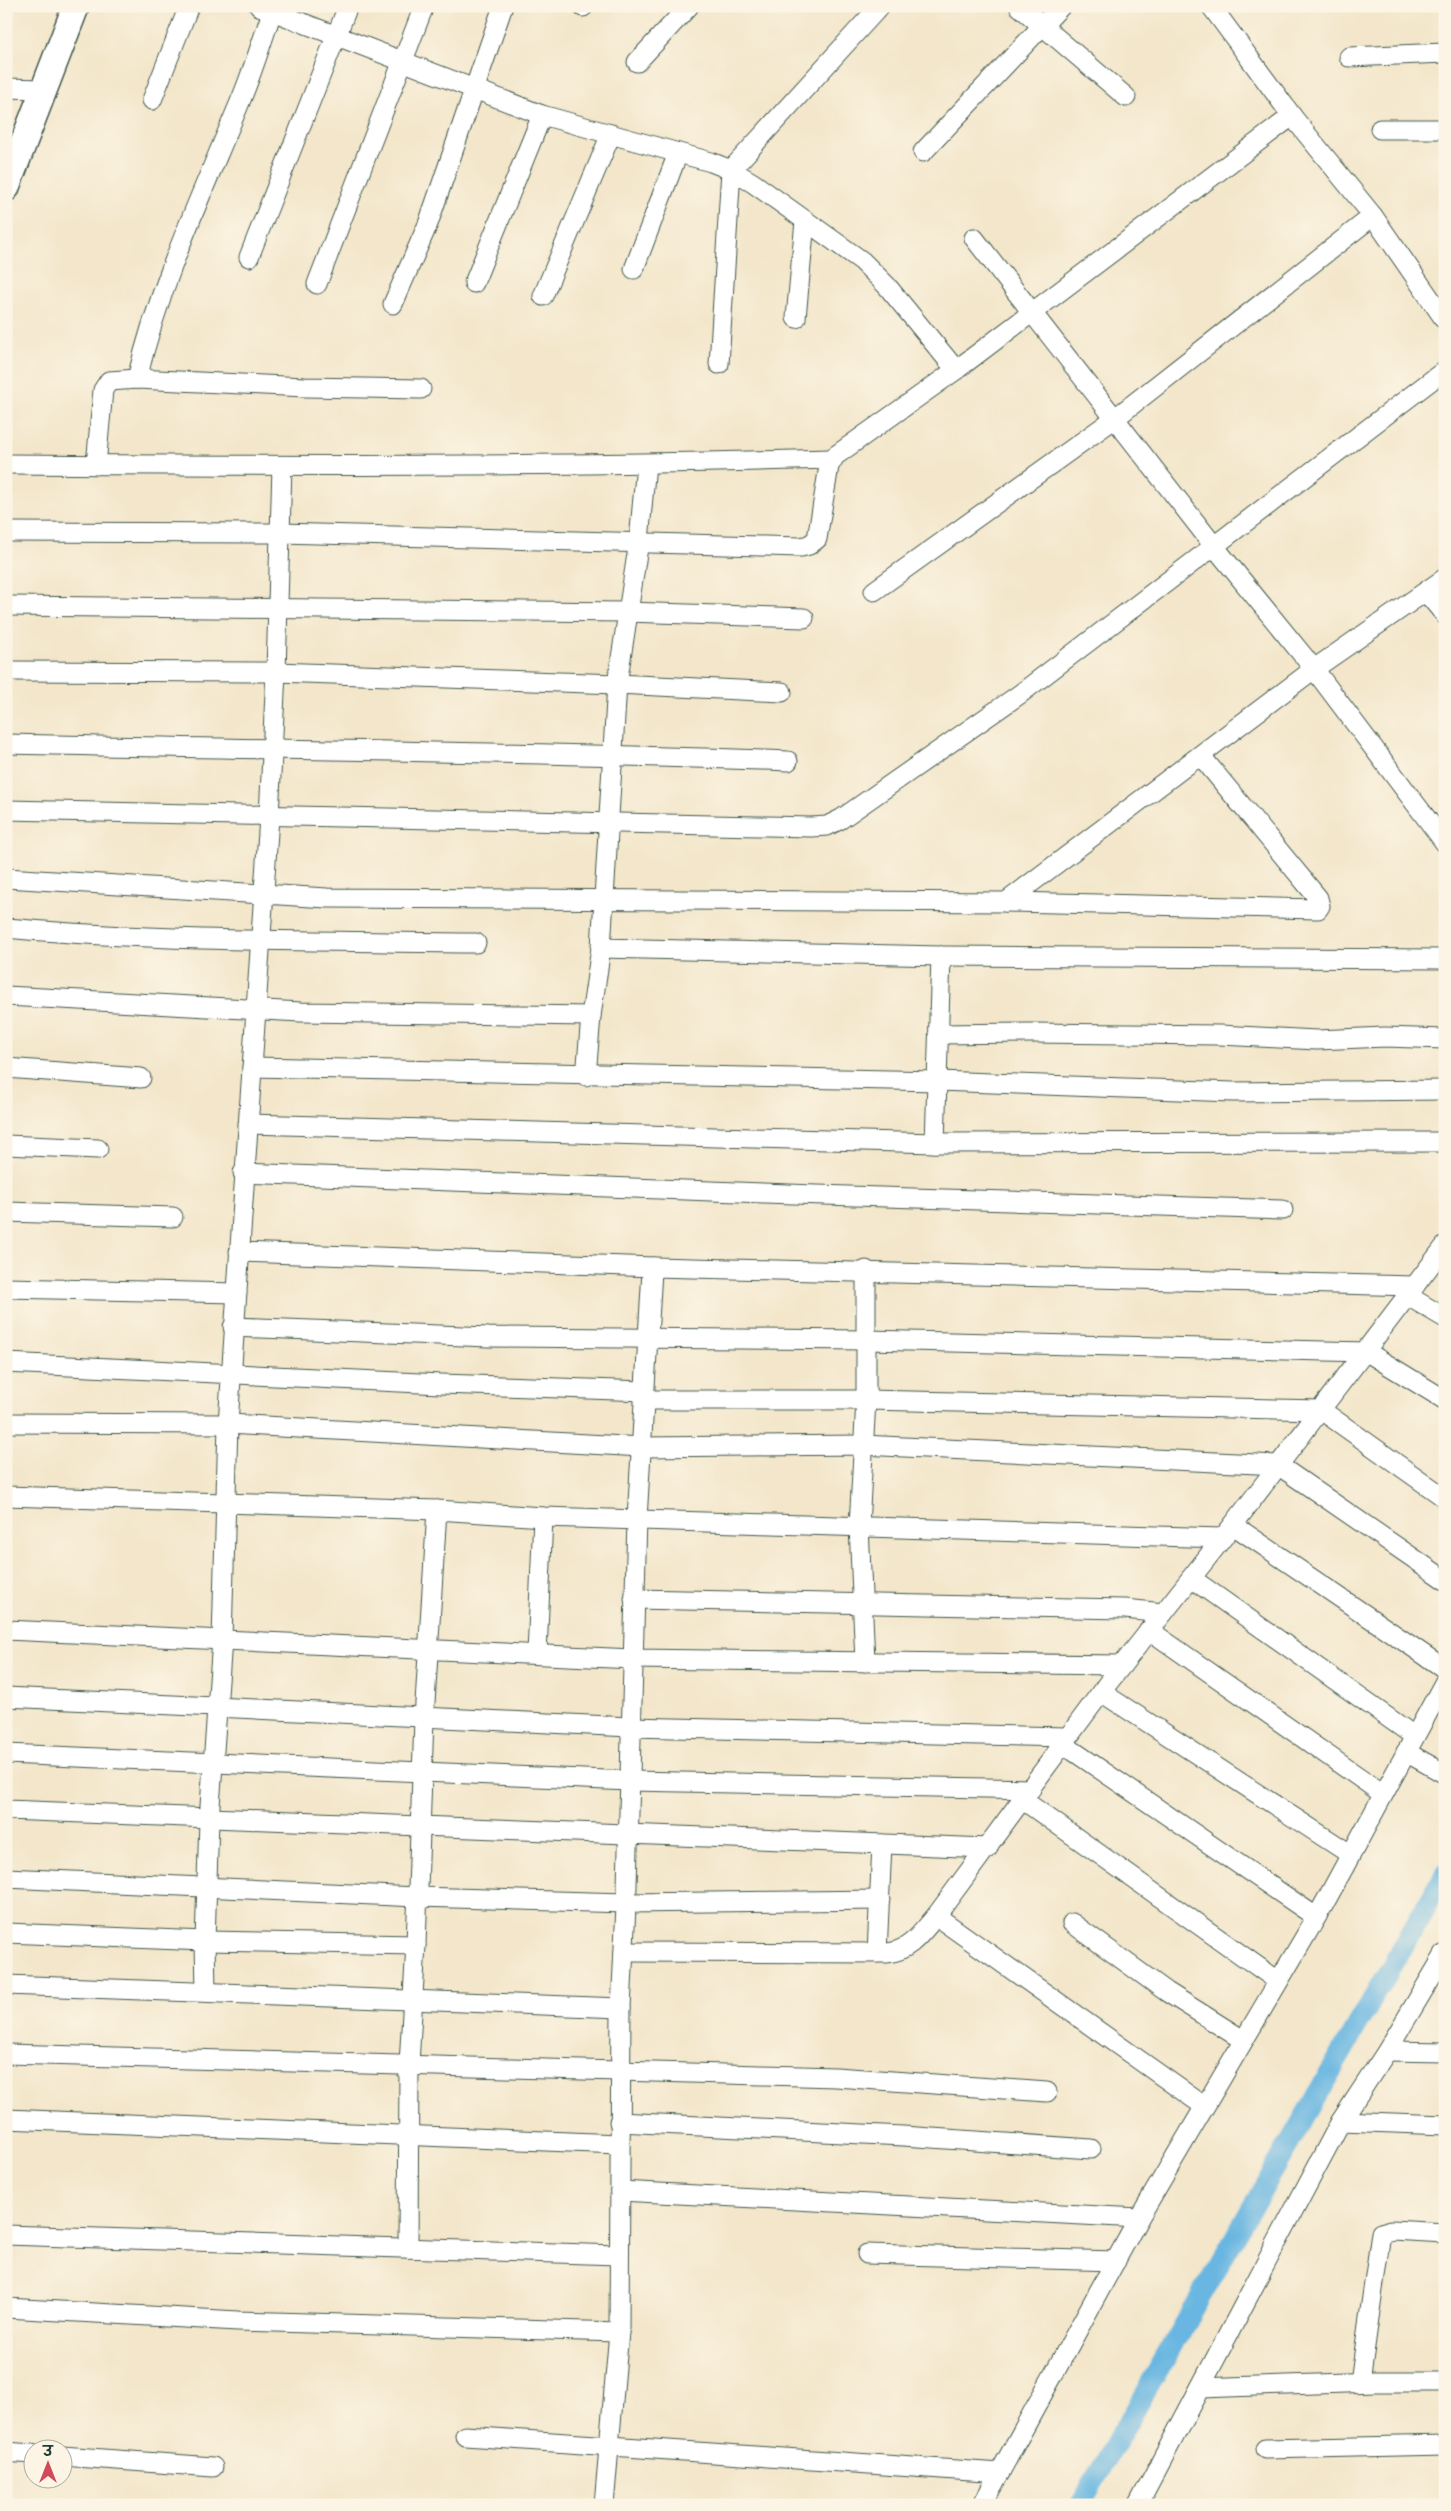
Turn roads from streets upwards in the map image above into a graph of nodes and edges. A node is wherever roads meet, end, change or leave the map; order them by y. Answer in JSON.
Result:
{"nodes":[{"id":1,"x":76,"y":6,"type":"edge"},
{"id":2,"x":189,"y":6,"type":"edge"},
{"id":3,"x":348,"y":6,"type":"edge"},
{"id":4,"x":424,"y":6,"type":"edge"},
{"id":5,"x":503,"y":6,"type":"edge"},
{"id":6,"x":688,"y":6,"type":"edge"},
{"id":7,"x":880,"y":6,"type":"edge"},
{"id":8,"x":1019,"y":6,"type":"edge"},
{"id":9,"x":1061,"y":6,"type":"edge"},
{"id":10,"x":1211,"y":6,"type":"edge"},
{"id":11,"x":269,"y":8,"type":"edge"},
{"id":12,"x":1042,"y":26,"type":"junction"},
{"id":13,"x":337,"y":37,"type":"junction"},
{"id":14,"x":1445,"y":53,"type":"edge"},
{"id":15,"x":1349,"y":57,"type":"dead end"},
{"id":16,"x":404,"y":62,"type":"junction"},
{"id":17,"x":637,"y":62,"type":"dead end"},
{"id":18,"x":6,"y":88,"type":"edge"},
{"id":19,"x":43,"y":89,"type":"junction"},
{"id":20,"x":475,"y":90,"type":"junction"},
{"id":21,"x":1126,"y":97,"type":"dead end"},
{"id":22,"x":152,"y":100,"type":"dead end"},
{"id":23,"x":542,"y":115,"type":"junction"},
{"id":24,"x":1292,"y":116,"type":"junction"},
{"id":25,"x":1380,"y":129,"type":"dead end"},
{"id":26,"x":1445,"y":129,"type":"edge"},
{"id":27,"x":611,"y":134,"type":"junction"},
{"id":28,"x":923,"y":152,"type":"dead end"},
{"id":29,"x":678,"y":153,"type":"junction"},
{"id":30,"x":730,"y":170,"type":"junction"},
{"id":31,"x":8,"y":176,"type":"edge"},
{"id":32,"x":1373,"y":216,"type":"junction"},
{"id":33,"x":805,"y":221,"type":"junction"},
{"id":34,"x":974,"y":238,"type":"dead end"},
{"id":35,"x":249,"y":257,"type":"dead end"},
{"id":36,"x":634,"y":269,"type":"dead end"},
{"id":37,"x":474,"y":283,"type":"dead end"},
{"id":38,"x":317,"y":284,"type":"dead end"},
{"id":39,"x":543,"y":296,"type":"dead end"},
{"id":40,"x":393,"y":304,"type":"dead end"},
{"id":41,"x":1032,"y":311,"type":"junction"},
{"id":42,"x":796,"y":318,"type":"dead end"},
{"id":43,"x":1445,"y":320,"type":"edge"},
{"id":44,"x":719,"y":364,"type":"dead end"},
{"id":45,"x":956,"y":370,"type":"junction"},
{"id":46,"x":1445,"y":370,"type":"edge"},
{"id":47,"x":137,"y":379,"type":"junction"},
{"id":48,"x":422,"y":389,"type":"dead end"},
{"id":49,"x":1114,"y":419,"type":"junction"},
{"id":50,"x":831,"y":460,"type":"junction"},
{"id":51,"x":6,"y":464,"type":"edge"},
{"id":52,"x":646,"y":464,"type":"junction"},
{"id":53,"x":96,"y":465,"type":"junction"},
{"id":54,"x":282,"y":466,"type":"junction"},
{"id":55,"x":6,"y":532,"type":"edge"},
{"id":56,"x":280,"y":533,"type":"junction"},
{"id":57,"x":639,"y":541,"type":"junction"},
{"id":58,"x":1214,"y":546,"type":"junction"},
{"id":59,"x":1445,"y":578,"type":"edge"},
{"id":60,"x":874,"y":591,"type":"dead end"},
{"id":61,"x":1426,"y":592,"type":"junction"},
{"id":62,"x":6,"y":606,"type":"edge"},
{"id":63,"x":277,"y":607,"type":"junction"},
{"id":64,"x":627,"y":612,"type":"junction"},
{"id":65,"x":1445,"y":615,"type":"edge"},
{"id":66,"x":804,"y":618,"type":"dead end"},
{"id":67,"x":1314,"y":669,"type":"junction"},
{"id":68,"x":6,"y":671,"type":"edge"},
{"id":69,"x":276,"y":672,"type":"junction"},
{"id":70,"x":617,"y":684,"type":"junction"},
{"id":71,"x":782,"y":692,"type":"dead end"},
{"id":72,"x":6,"y":744,"type":"edge"},
{"id":73,"x":272,"y":750,"type":"junction"},
{"id":74,"x":613,"y":754,"type":"junction"},
{"id":75,"x":1202,"y":756,"type":"junction"},
{"id":76,"x":788,"y":761,"type":"dead end"},
{"id":77,"x":6,"y":810,"type":"edge"},
{"id":78,"x":269,"y":817,"type":"junction"},
{"id":79,"x":608,"y":821,"type":"junction"},
{"id":80,"x":1445,"y":843,"type":"edge"},
{"id":81,"x":6,"y":878,"type":"edge"},
{"id":82,"x":263,"y":895,"type":"junction"},
{"id":83,"x":604,"y":899,"type":"junction"},
{"id":84,"x":1006,"y":902,"type":"junction"},
{"id":85,"x":6,"y":928,"type":"edge"},
{"id":86,"x":262,"y":941,"type":"junction"},
{"id":87,"x":476,"y":943,"type":"dead end"},
{"id":88,"x":601,"y":948,"type":"junction"},
{"id":89,"x":941,"y":956,"type":"junction"},
{"id":90,"x":1445,"y":958,"type":"edge"},
{"id":91,"x":6,"y":996,"type":"edge"},
{"id":92,"x":255,"y":1010,"type":"junction"},
{"id":93,"x":591,"y":1016,"type":"junction"},
{"id":94,"x":939,"y":1034,"type":"junction"},
{"id":95,"x":1445,"y":1039,"type":"edge"},
{"id":96,"x":252,"y":1067,"type":"junction"},
{"id":97,"x":6,"y":1068,"type":"edge"},
{"id":98,"x":586,"y":1076,"type":"junction"},
{"id":99,"x":141,"y":1078,"type":"dead end"},
{"id":100,"x":939,"y":1081,"type":"junction"},
{"id":101,"x":1445,"y":1090,"type":"edge"},
{"id":102,"x":248,"y":1124,"type":"junction"},
{"id":103,"x":1445,"y":1142,"type":"edge"},
{"id":104,"x":935,"y":1143,"type":"junction"},
{"id":105,"x":6,"y":1145,"type":"edge"},
{"id":106,"x":98,"y":1149,"type":"dead end"},
{"id":107,"x":243,"y":1173,"type":"junction"},
{"id":108,"x":1283,"y":1210,"type":"dead end"},
{"id":109,"x":6,"y":1212,"type":"edge"},
{"id":110,"x":173,"y":1217,"type":"dead end"},
{"id":111,"x":1445,"y":1246,"type":"edge"},
{"id":112,"x":238,"y":1252,"type":"junction"},
{"id":113,"x":654,"y":1267,"type":"junction"},
{"id":114,"x":866,"y":1270,"type":"junction"},
{"id":115,"x":6,"y":1288,"type":"edge"},
{"id":116,"x":1411,"y":1291,"type":"junction"},
{"id":117,"x":237,"y":1293,"type":"junction"},
{"id":118,"x":1445,"y":1318,"type":"edge"},
{"id":119,"x":233,"y":1327,"type":"junction"},
{"id":120,"x":647,"y":1336,"type":"junction"},
{"id":121,"x":867,"y":1340,"type":"junction"},
{"id":122,"x":1367,"y":1352,"type":"junction"},
{"id":123,"x":6,"y":1363,"type":"edge"},
{"id":124,"x":231,"y":1374,"type":"junction"},
{"id":125,"x":644,"y":1396,"type":"junction"},
{"id":126,"x":866,"y":1400,"type":"junction"},
{"id":127,"x":1445,"y":1400,"type":"edge"},
{"id":128,"x":1321,"y":1410,"type":"junction"},
{"id":129,"x":6,"y":1423,"type":"edge"},
{"id":130,"x":228,"y":1424,"type":"junction"},
{"id":131,"x":862,"y":1445,"type":"junction"},
{"id":132,"x":642,"y":1447,"type":"junction"},
{"id":133,"x":1278,"y":1465,"type":"junction"},
{"id":134,"x":6,"y":1496,"type":"edge"},
{"id":135,"x":1445,"y":1498,"type":"edge"},
{"id":136,"x":225,"y":1503,"type":"junction"},
{"id":137,"x":437,"y":1510,"type":"junction"},
{"id":138,"x":543,"y":1518,"type":"junction"},
{"id":139,"x":637,"y":1519,"type":"junction"},
{"id":140,"x":859,"y":1526,"type":"junction"},
{"id":141,"x":1228,"y":1531,"type":"junction"},
{"id":142,"x":1191,"y":1578,"type":"junction"},
{"id":143,"x":1445,"y":1580,"type":"edge"},
{"id":144,"x":634,"y":1599,"type":"junction"},
{"id":145,"x":863,"y":1605,"type":"junction"},
{"id":146,"x":1163,"y":1613,"type":"junction"},
{"id":147,"x":6,"y":1630,"type":"edge"},
{"id":148,"x":1149,"y":1630,"type":"junction"},
{"id":149,"x":222,"y":1640,"type":"junction"},
{"id":150,"x":430,"y":1649,"type":"junction"},
{"id":151,"x":537,"y":1654,"type":"junction"},
{"id":152,"x":633,"y":1659,"type":"junction"},
{"id":153,"x":865,"y":1662,"type":"junction"},
{"id":154,"x":1122,"y":1665,"type":"junction"},
{"id":155,"x":1445,"y":1669,"type":"edge"},
{"id":156,"x":1445,"y":1681,"type":"edge"},
{"id":157,"x":1101,"y":1692,"type":"junction"},
{"id":158,"x":6,"y":1697,"type":"edge"},
{"id":159,"x":219,"y":1708,"type":"junction"},
{"id":160,"x":424,"y":1719,"type":"junction"},
{"id":161,"x":630,"y":1727,"type":"junction"},
{"id":162,"x":1066,"y":1741,"type":"junction"},
{"id":163,"x":1410,"y":1744,"type":"junction"},
{"id":164,"x":6,"y":1754,"type":"edge"},
{"id":165,"x":215,"y":1763,"type":"junction"},
{"id":166,"x":1438,"y":1770,"type":"edge"},
{"id":167,"x":422,"y":1772,"type":"junction"},
{"id":168,"x":630,"y":1781,"type":"junction"},
{"id":169,"x":1383,"y":1794,"type":"junction"},
{"id":170,"x":1027,"y":1795,"type":"junction"},
{"id":171,"x":6,"y":1810,"type":"edge"},
{"id":172,"x":209,"y":1820,"type":"junction"},
{"id":173,"x":419,"y":1826,"type":"junction"},
{"id":174,"x":627,"y":1834,"type":"junction"},
{"id":175,"x":882,"y":1844,"type":"junction"},
{"id":176,"x":988,"y":1848,"type":"junction"},
{"id":177,"x":1350,"y":1854,"type":"junction"},
{"id":178,"x":6,"y":1878,"type":"edge"},
{"id":179,"x":207,"y":1886,"type":"junction"},
{"id":180,"x":417,"y":1897,"type":"junction"},
{"id":181,"x":880,"y":1900,"type":"junction"},
{"id":182,"x":626,"y":1902,"type":"junction"},
{"id":183,"x":936,"y":1916,"type":"junction"},
{"id":184,"x":1316,"y":1917,"type":"junction"},
{"id":185,"x":1072,"y":1923,"type":"dead end"},
{"id":186,"x":6,"y":1933,"type":"edge"},
{"id":187,"x":205,"y":1941,"type":"junction"},
{"id":188,"x":416,"y":1946,"type":"junction"},
{"id":189,"x":624,"y":1952,"type":"junction"},
{"id":190,"x":877,"y":1953,"type":"junction"},
{"id":191,"x":1443,"y":1962,"type":"edge"},
{"id":192,"x":1278,"y":1981,"type":"junction"},
{"id":193,"x":6,"y":1984,"type":"edge"},
{"id":194,"x":206,"y":1991,"type":"junction"},
{"id":195,"x":414,"y":2000,"type":"junction"},
{"id":196,"x":621,"y":2008,"type":"junction"},
{"id":197,"x":1243,"y":2040,"type":"junction"},
{"id":198,"x":1387,"y":2051,"type":"junction"},
{"id":199,"x":1445,"y":2052,"type":"edge"},
{"id":200,"x":6,"y":2054,"type":"edge"},
{"id":201,"x":409,"y":2064,"type":"junction"},
{"id":202,"x":619,"y":2070,"type":"junction"},
{"id":203,"x":1047,"y":2092,"type":"dead end"},
{"id":204,"x":1204,"y":2106,"type":"junction"},
{"id":205,"x":6,"y":2118,"type":"edge"},
{"id":206,"x":1341,"y":2121,"type":"junction"},
{"id":207,"x":619,"y":2122,"type":"junction"},
{"id":208,"x":1445,"y":2125,"type":"edge"},
{"id":209,"x":408,"y":2137,"type":"junction"},
{"id":210,"x":619,"y":2144,"type":"junction"},
{"id":211,"x":1091,"y":2149,"type":"dead end"},
{"id":212,"x":620,"y":2192,"type":"junction"},
{"id":213,"x":1139,"y":2218,"type":"junction"},
{"id":214,"x":1445,"y":2233,"type":"edge"},
{"id":215,"x":6,"y":2235,"type":"edge"},
{"id":216,"x":408,"y":2248,"type":"junction"},
{"id":217,"x":618,"y":2254,"type":"junction"},
{"id":218,"x":867,"y":2254,"type":"dead end"},
{"id":219,"x":1116,"y":2261,"type":"junction"},
{"id":220,"x":6,"y":2308,"type":"edge"},
{"id":221,"x":619,"y":2332,"type":"junction"},
{"id":222,"x":1360,"y":2382,"type":"junction"},
{"id":223,"x":1445,"y":2382,"type":"edge"},
{"id":224,"x":1200,"y":2388,"type":"junction"},
{"id":225,"x":465,"y":2436,"type":"dead end"},
{"id":226,"x":1445,"y":2444,"type":"edge"},
{"id":227,"x":611,"y":2447,"type":"junction"},
{"id":228,"x":1265,"y":2449,"type":"dead end"},
{"id":229,"x":6,"y":2452,"type":"edge"},
{"id":230,"x":22,"y":2453,"type":"edge"},
{"id":231,"x":72,"y":2457,"type":"edge"},
{"id":232,"x":213,"y":2467,"type":"dead end"},
{"id":233,"x":1000,"y":2473,"type":"junction"},
{"id":234,"x":604,"y":2505,"type":"edge"},
{"id":235,"x":982,"y":2505,"type":"edge"},
{"id":236,"x":1138,"y":2505,"type":"edge"}],
"edges":[{"from":1,"to":19,"type":"street"},
{"from":2,"to":22,"type":"street"},
{"from":3,"to":13,"type":"street"},
{"from":4,"to":16,"type":"street"},
{"from":5,"to":20,"type":"street"},
{"from":6,"to":17,"type":"street"},
{"from":7,"to":30,"type":"street"},
{"from":8,"to":12,"type":"street"},
{"from":9,"to":12,"type":"street"},
{"from":10,"to":24,"type":"street"},
{"from":11,"to":13,"type":"street"},
{"from":11,"to":47,"type":"street"},
{"from":12,"to":21,"type":"street"},
{"from":12,"to":28,"type":"street"},
{"from":13,"to":16,"type":"street"},
{"from":13,"to":35,"type":"street"},
{"from":14,"to":15,"type":"street"},
{"from":16,"to":20,"type":"street"},
{"from":16,"to":38,"type":"street"},
{"from":18,"to":19,"type":"street"},
{"from":19,"to":31,"type":"street"},
{"from":20,"to":23,"type":"street"},
{"from":20,"to":40,"type":"street"},
{"from":23,"to":27,"type":"street"},
{"from":23,"to":37,"type":"street"},
{"from":24,"to":32,"type":"street"},
{"from":24,"to":41,"type":"street"},
{"from":25,"to":26,"type":"street"},
{"from":27,"to":29,"type":"street"},
{"from":27,"to":39,"type":"street"},
{"from":29,"to":30,"type":"street"},
{"from":29,"to":36,"type":"street"},
{"from":30,"to":33,"type":"street"},
{"from":30,"to":44,"type":"street"},
{"from":32,"to":43,"type":"street"},
{"from":32,"to":49,"type":"street"},
{"from":33,"to":42,"type":"street"},
{"from":33,"to":45,"type":"street"},
{"from":34,"to":41,"type":"street"},
{"from":41,"to":45,"type":"street"},
{"from":41,"to":49,"type":"street"},
{"from":45,"to":50,"type":"street"},
{"from":46,"to":58,"type":"street"},
{"from":47,"to":48,"type":"street"},
{"from":47,"to":53,"type":"street"},
{"from":49,"to":58,"type":"street"},
{"from":49,"to":60,"type":"street"},
{"from":50,"to":52,"type":"street"},
{"from":50,"to":57,"type":"street"},
{"from":51,"to":53,"type":"street"},
{"from":52,"to":54,"type":"street"},
{"from":52,"to":57,"type":"street"},
{"from":53,"to":54,"type":"street"},
{"from":54,"to":56,"type":"street"},
{"from":55,"to":56,"type":"street"},
{"from":56,"to":57,"type":"street"},
{"from":56,"to":63,"type":"street"},
{"from":57,"to":64,"type":"street"},
{"from":58,"to":67,"type":"street"},
{"from":58,"to":79,"type":"street"},
{"from":59,"to":61,"type":"street"},
{"from":61,"to":65,"type":"street"},
{"from":61,"to":67,"type":"street"},
{"from":62,"to":63,"type":"street"},
{"from":63,"to":64,"type":"street"},
{"from":63,"to":69,"type":"street"},
{"from":64,"to":66,"type":"street"},
{"from":64,"to":70,"type":"street"},
{"from":67,"to":75,"type":"street"},
{"from":67,"to":80,"type":"street"},
{"from":68,"to":69,"type":"street"},
{"from":69,"to":70,"type":"street"},
{"from":69,"to":73,"type":"street"},
{"from":70,"to":71,"type":"street"},
{"from":70,"to":74,"type":"street"},
{"from":72,"to":73,"type":"street"},
{"from":73,"to":74,"type":"street"},
{"from":73,"to":78,"type":"street"},
{"from":74,"to":76,"type":"street"},
{"from":74,"to":79,"type":"street"},
{"from":75,"to":84,"type":"street"},
{"from":75,"to":84,"type":"street"},
{"from":77,"to":78,"type":"street"},
{"from":78,"to":79,"type":"street"},
{"from":78,"to":82,"type":"street"},
{"from":79,"to":83,"type":"street"},
{"from":81,"to":82,"type":"street"},
{"from":82,"to":83,"type":"street"},
{"from":82,"to":86,"type":"street"},
{"from":83,"to":84,"type":"street"},
{"from":83,"to":88,"type":"street"},
{"from":85,"to":86,"type":"street"},
{"from":86,"to":87,"type":"street"},
{"from":86,"to":92,"type":"street"},
{"from":88,"to":89,"type":"street"},
{"from":88,"to":93,"type":"street"},
{"from":89,"to":90,"type":"street"},
{"from":89,"to":94,"type":"street"},
{"from":91,"to":92,"type":"street"},
{"from":92,"to":93,"type":"street"},
{"from":92,"to":96,"type":"street"},
{"from":93,"to":98,"type":"street"},
{"from":94,"to":95,"type":"street"},
{"from":94,"to":100,"type":"street"},
{"from":96,"to":98,"type":"street"},
{"from":96,"to":102,"type":"street"},
{"from":97,"to":99,"type":"street"},
{"from":98,"to":100,"type":"street"},
{"from":100,"to":101,"type":"street"},
{"from":100,"to":104,"type":"street"},
{"from":102,"to":104,"type":"street"},
{"from":102,"to":107,"type":"street"},
{"from":103,"to":104,"type":"street"},
{"from":105,"to":106,"type":"street"},
{"from":107,"to":108,"type":"street"},
{"from":107,"to":112,"type":"street"},
{"from":109,"to":110,"type":"street"},
{"from":111,"to":116,"type":"street"},
{"from":112,"to":113,"type":"street"},
{"from":112,"to":117,"type":"street"},
{"from":113,"to":114,"type":"street"},
{"from":113,"to":120,"type":"street"},
{"from":114,"to":116,"type":"street"},
{"from":114,"to":121,"type":"street"},
{"from":115,"to":117,"type":"street"},
{"from":116,"to":118,"type":"street"},
{"from":116,"to":122,"type":"street"},
{"from":117,"to":119,"type":"street"},
{"from":119,"to":120,"type":"street"},
{"from":119,"to":124,"type":"street"},
{"from":120,"to":121,"type":"street"},
{"from":120,"to":125,"type":"street"},
{"from":121,"to":122,"type":"street"},
{"from":121,"to":126,"type":"street"},
{"from":122,"to":127,"type":"street"},
{"from":122,"to":128,"type":"street"},
{"from":123,"to":124,"type":"street"},
{"from":124,"to":125,"type":"street"},
{"from":124,"to":130,"type":"street"},
{"from":125,"to":126,"type":"street"},
{"from":125,"to":132,"type":"street"},
{"from":126,"to":128,"type":"street"},
{"from":126,"to":131,"type":"street"},
{"from":128,"to":133,"type":"street"},
{"from":128,"to":135,"type":"street"},
{"from":129,"to":130,"type":"street"},
{"from":130,"to":132,"type":"street"},
{"from":130,"to":136,"type":"street"},
{"from":131,"to":132,"type":"street"},
{"from":131,"to":133,"type":"street"},
{"from":131,"to":140,"type":"street"},
{"from":132,"to":139,"type":"street"},
{"from":133,"to":141,"type":"street"},
{"from":133,"to":143,"type":"street"},
{"from":134,"to":136,"type":"street"},
{"from":136,"to":137,"type":"street"},
{"from":136,"to":149,"type":"street"},
{"from":137,"to":138,"type":"street"},
{"from":137,"to":150,"type":"street"},
{"from":138,"to":139,"type":"street"},
{"from":138,"to":151,"type":"street"},
{"from":139,"to":140,"type":"street"},
{"from":139,"to":144,"type":"street"},
{"from":140,"to":141,"type":"street"},
{"from":140,"to":145,"type":"street"},
{"from":141,"to":142,"type":"street"},
{"from":141,"to":155,"type":"street"},
{"from":142,"to":146,"type":"street"},
{"from":142,"to":163,"type":"street"},
{"from":144,"to":145,"type":"street"},
{"from":144,"to":152,"type":"street"},
{"from":145,"to":146,"type":"street"},
{"from":145,"to":153,"type":"street"},
{"from":146,"to":148,"type":"street"},
{"from":147,"to":149,"type":"street"},
{"from":148,"to":154,"type":"street"},
{"from":148,"to":169,"type":"street"},
{"from":149,"to":150,"type":"street"},
{"from":149,"to":159,"type":"street"},
{"from":150,"to":151,"type":"street"},
{"from":150,"to":160,"type":"street"},
{"from":151,"to":152,"type":"street"},
{"from":152,"to":153,"type":"street"},
{"from":152,"to":161,"type":"street"},
{"from":153,"to":154,"type":"street"},
{"from":154,"to":157,"type":"street"},
{"from":156,"to":163,"type":"street"},
{"from":157,"to":162,"type":"street"},
{"from":157,"to":177,"type":"street"},
{"from":158,"to":159,"type":"street"},
{"from":159,"to":160,"type":"street"},
{"from":159,"to":165,"type":"street"},
{"from":160,"to":161,"type":"street"},
{"from":160,"to":167,"type":"street"},
{"from":161,"to":162,"type":"street"},
{"from":161,"to":168,"type":"street"},
{"from":162,"to":170,"type":"street"},
{"from":162,"to":184,"type":"street"},
{"from":163,"to":166,"type":"street"},
{"from":163,"to":169,"type":"street"},
{"from":164,"to":165,"type":"street"},
{"from":165,"to":167,"type":"street"},
{"from":165,"to":172,"type":"street"},
{"from":167,"to":168,"type":"street"},
{"from":167,"to":173,"type":"street"},
{"from":168,"to":170,"type":"street"},
{"from":168,"to":174,"type":"street"},
{"from":169,"to":177,"type":"street"},
{"from":170,"to":176,"type":"street"},
{"from":170,"to":192,"type":"street"},
{"from":171,"to":172,"type":"street"},
{"from":172,"to":173,"type":"street"},
{"from":172,"to":179,"type":"street"},
{"from":173,"to":174,"type":"street"},
{"from":173,"to":180,"type":"street"},
{"from":174,"to":175,"type":"street"},
{"from":174,"to":182,"type":"street"},
{"from":175,"to":176,"type":"street"},
{"from":175,"to":181,"type":"street"},
{"from":176,"to":183,"type":"street"},
{"from":177,"to":184,"type":"street"},
{"from":178,"to":179,"type":"street"},
{"from":179,"to":180,"type":"street"},
{"from":179,"to":187,"type":"street"},
{"from":180,"to":182,"type":"street"},
{"from":180,"to":188,"type":"street"},
{"from":181,"to":182,"type":"street"},
{"from":181,"to":190,"type":"street"},
{"from":182,"to":189,"type":"street"},
{"from":183,"to":190,"type":"street"},
{"from":183,"to":204,"type":"street"},
{"from":184,"to":192,"type":"street"},
{"from":185,"to":197,"type":"street"},
{"from":186,"to":187,"type":"street"},
{"from":187,"to":188,"type":"street"},
{"from":187,"to":194,"type":"street"},
{"from":188,"to":195,"type":"street"},
{"from":189,"to":190,"type":"street"},
{"from":189,"to":196,"type":"street"},
{"from":191,"to":198,"type":"street"},
{"from":192,"to":197,"type":"street"},
{"from":193,"to":194,"type":"street"},
{"from":194,"to":195,"type":"street"},
{"from":195,"to":196,"type":"street"},
{"from":195,"to":201,"type":"street"},
{"from":196,"to":202,"type":"street"},
{"from":197,"to":204,"type":"street"},
{"from":198,"to":199,"type":"street"},
{"from":198,"to":206,"type":"street"},
{"from":200,"to":201,"type":"street"},
{"from":201,"to":202,"type":"street"},
{"from":201,"to":209,"type":"street"},
{"from":202,"to":203,"type":"street"},
{"from":202,"to":207,"type":"street"},
{"from":204,"to":213,"type":"street"},
{"from":205,"to":209,"type":"street"},
{"from":206,"to":208,"type":"street"},
{"from":206,"to":224,"type":"street"},
{"from":207,"to":210,"type":"street"},
{"from":207,"to":211,"type":"street"},
{"from":209,"to":210,"type":"street"},
{"from":209,"to":216,"type":"street"},
{"from":210,"to":212,"type":"street"},
{"from":212,"to":213,"type":"street"},
{"from":212,"to":217,"type":"street"},
{"from":213,"to":219,"type":"street"},
{"from":214,"to":222,"type":"street"},
{"from":215,"to":216,"type":"street"},
{"from":216,"to":217,"type":"street"},
{"from":217,"to":221,"type":"street"},
{"from":218,"to":219,"type":"street"},
{"from":219,"to":233,"type":"street"},
{"from":220,"to":221,"type":"street"},
{"from":221,"to":227,"type":"street"},
{"from":222,"to":223,"type":"street"},
{"from":222,"to":224,"type":"street"},
{"from":224,"to":236,"type":"street"},
{"from":225,"to":227,"type":"street"},
{"from":226,"to":228,"type":"street"},
{"from":227,"to":233,"type":"street"},
{"from":227,"to":234,"type":"street"},
{"from":229,"to":230,"type":"street"},
{"from":231,"to":232,"type":"street"},
{"from":233,"to":235,"type":"street"}]}
